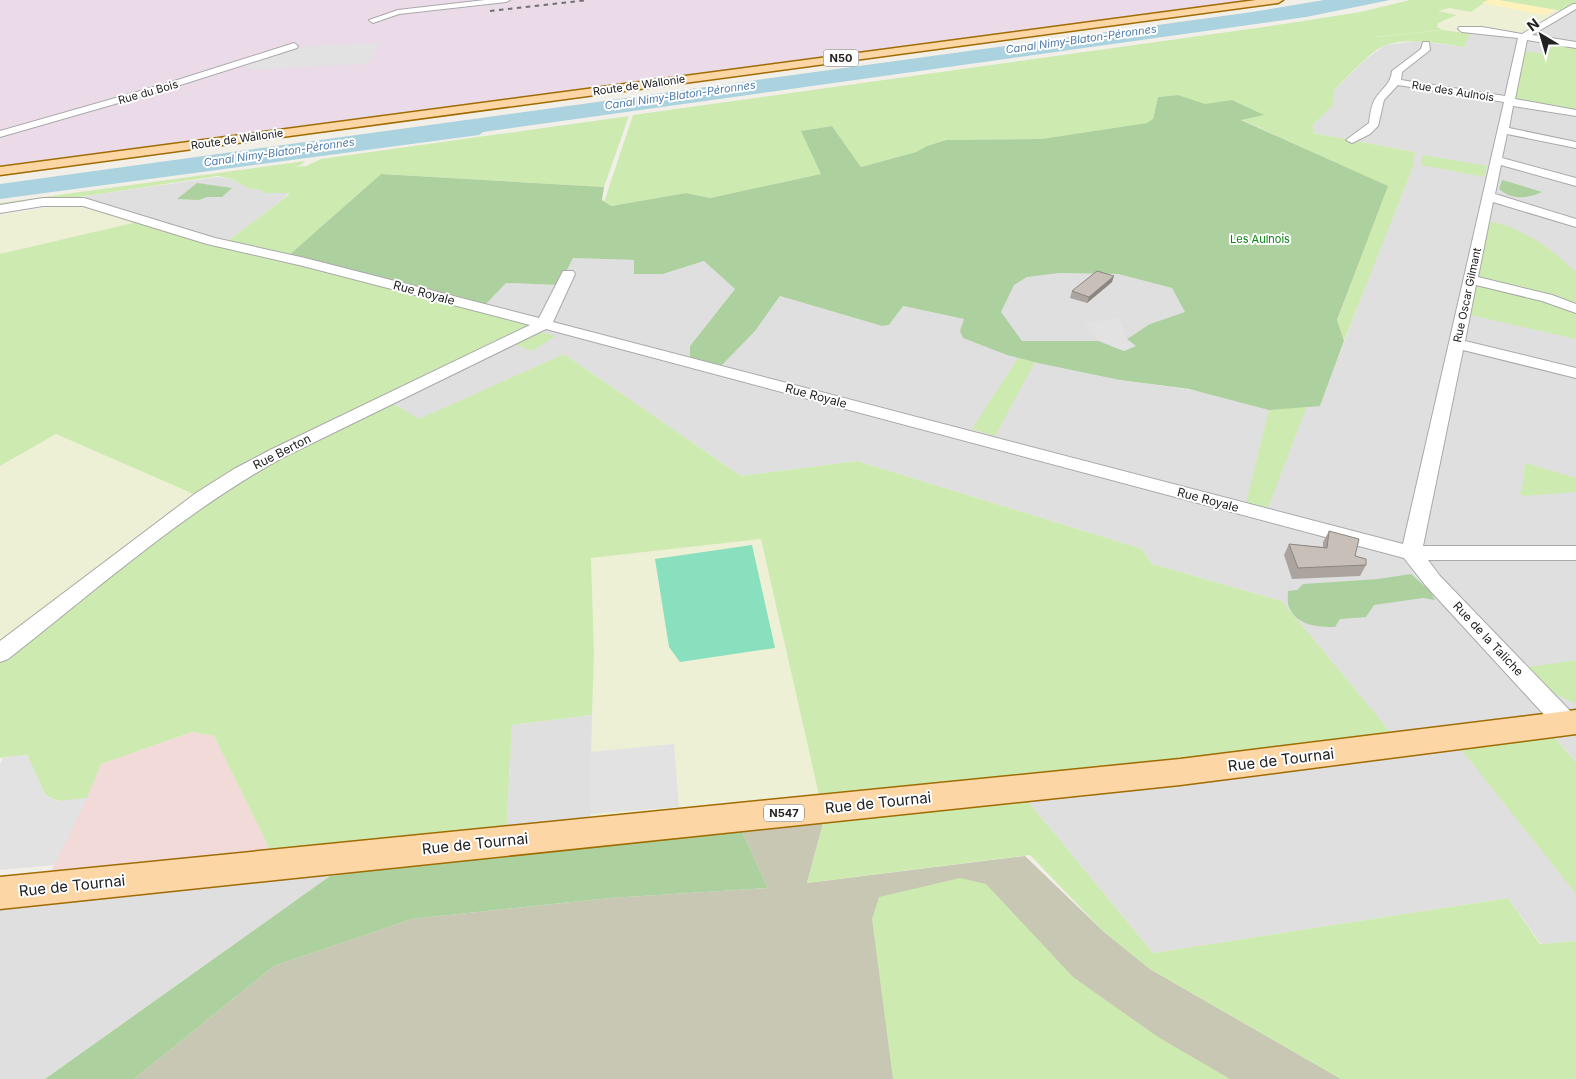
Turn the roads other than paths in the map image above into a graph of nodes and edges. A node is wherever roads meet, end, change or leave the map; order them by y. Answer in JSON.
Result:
{"nodes":[{"id":1,"x":506,"y":0,"type":"edge"},
{"id":2,"x":1278,"y":0,"type":"edge"},
{"id":3,"x":1576,"y":6,"type":"edge"},
{"id":4,"x":373,"y":20,"type":"dead end"},
{"id":5,"x":1462,"y":29,"type":"dead end"},
{"id":6,"x":1523,"y":36,"type":"junction"},
{"id":7,"x":1426,"y":44,"type":"dead end"},
{"id":8,"x":294,"y":46,"type":"dead end"},
{"id":9,"x":1576,"y":46,"type":"edge"},
{"id":10,"x":1396,"y":82,"type":"junction"},
{"id":11,"x":1509,"y":101,"type":"junction"},
{"id":12,"x":1576,"y":113,"type":"edge"},
{"id":13,"x":1503,"y":130,"type":"junction"},
{"id":14,"x":0,"y":134,"type":"edge"},
{"id":15,"x":1352,"y":140,"type":"dead end"},
{"id":16,"x":1576,"y":144,"type":"edge"},
{"id":17,"x":1496,"y":160,"type":"junction"},
{"id":18,"x":0,"y":171,"type":"edge"},
{"id":19,"x":1576,"y":182,"type":"edge"},
{"id":20,"x":1488,"y":196,"type":"junction"},
{"id":21,"x":0,"y":209,"type":"edge"},
{"id":22,"x":1576,"y":224,"type":"edge"},
{"id":23,"x":568,"y":274,"type":"dead end"},
{"id":24,"x":1470,"y":280,"type":"junction"},
{"id":25,"x":1576,"y":309,"type":"edge"},
{"id":26,"x":544,"y":324,"type":"junction"},
{"id":27,"x":1456,"y":344,"type":"junction"},
{"id":28,"x":1576,"y":373,"type":"edge"},
{"id":29,"x":1411,"y":553,"type":"junction"},
{"id":30,"x":1576,"y":553,"type":"edge"},
{"id":31,"x":0,"y":653,"type":"edge"},
{"id":32,"x":1572,"y":723,"type":"edge"},
{"id":33,"x":0,"y":893,"type":"edge"}],
"edges":[{"from":1,"to":4,"type":"street"},
{"from":2,"to":18,"type":"main road","name":"Route de Wallonie","number":"N50"},
{"from":3,"to":6,"type":"street"},
{"from":5,"to":6,"type":"street"},
{"from":6,"to":9,"type":"street"},
{"from":6,"to":11,"type":"street","name":"Rue Oscar Gilmant"},
{"from":7,"to":10,"type":"street","name":"Rue des Aulnois"},
{"from":8,"to":14,"type":"street","name":"Rue du Bois"},
{"from":10,"to":11,"type":"street","name":"Rue des Aulnois"},
{"from":10,"to":15,"type":"street","name":"Rue des Aulnois"},
{"from":11,"to":12,"type":"street","name":"Rue des Aulnois"},
{"from":11,"to":13,"type":"street","name":"Rue Oscar Gilmant"},
{"from":13,"to":16,"type":"street"},
{"from":13,"to":17,"type":"street","name":"Rue Oscar Gilmant"},
{"from":17,"to":19,"type":"street"},
{"from":17,"to":20,"type":"street","name":"Rue Oscar Gilmant"},
{"from":20,"to":22,"type":"street"},
{"from":20,"to":24,"type":"street","name":"Rue Oscar Gilmant"},
{"from":21,"to":26,"type":"street","name":"Rue Royale"},
{"from":23,"to":26,"type":"street"},
{"from":24,"to":25,"type":"street"},
{"from":24,"to":27,"type":"street","name":"Rue Oscar Gilmant"},
{"from":26,"to":29,"type":"street","name":"Rue Royale"},
{"from":26,"to":31,"type":"street","name":"Rue Berton"},
{"from":27,"to":28,"type":"street"},
{"from":27,"to":29,"type":"street","name":"Rue Oscar Gilmant"},
{"from":29,"to":30,"type":"street","name":"Rue Royale"},
{"from":29,"to":32,"type":"street","name":"Rue de la Taliche"},
{"from":32,"to":33,"type":"main road","name":"Rue de Tournai","number":"N547"}]}
